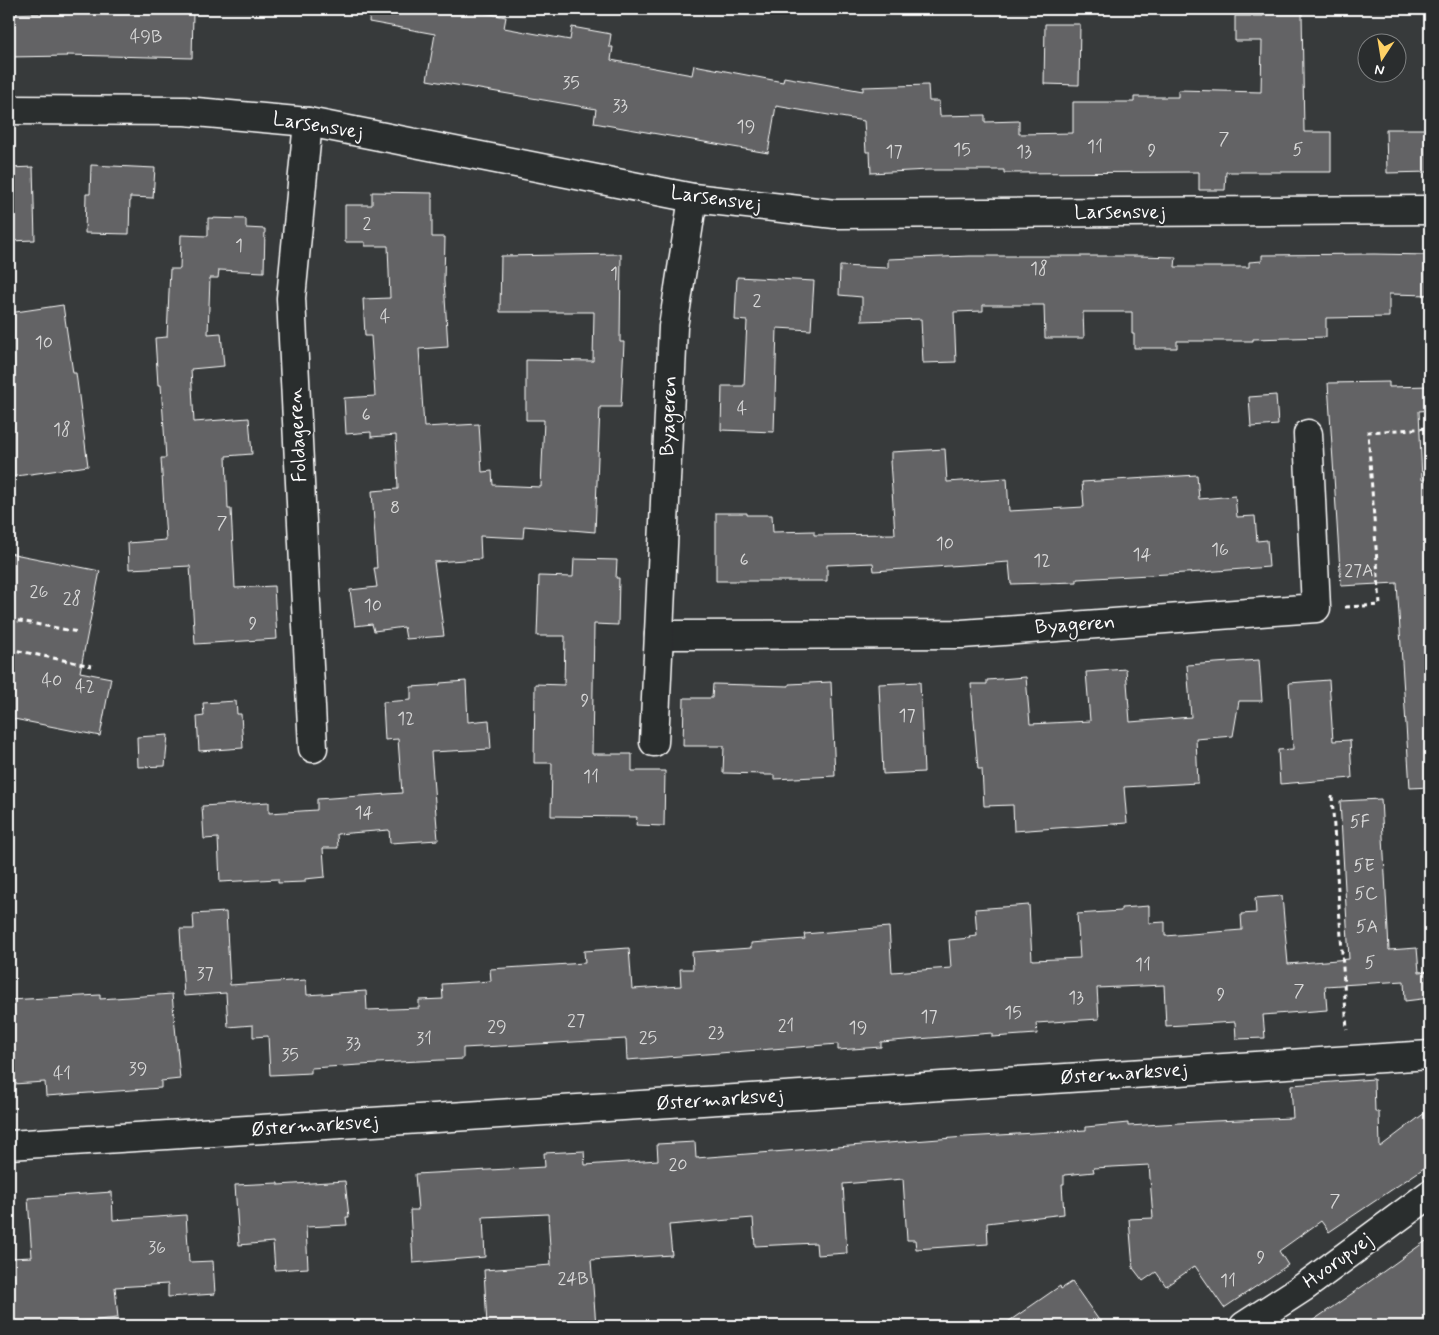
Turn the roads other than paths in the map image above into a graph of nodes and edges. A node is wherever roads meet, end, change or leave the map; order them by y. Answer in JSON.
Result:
{"nodes":[{"id":1,"x":9,"y":110,"type":"edge"},
{"id":2,"x":308,"y":122,"type":"junction"},
{"id":3,"x":693,"y":198,"type":"junction"},
{"id":4,"x":1430,"y":210,"type":"edge"},
{"id":5,"x":1308,"y":434,"type":"dead end"},
{"id":6,"x":660,"y":635,"type":"junction"},
{"id":7,"x":654,"y":742,"type":"dead end"},
{"id":8,"x":313,"y":748,"type":"dead end"},
{"id":9,"x":1430,"y":1055,"type":"edge"},
{"id":10,"x":9,"y":1145,"type":"edge"},
{"id":11,"x":1430,"y":1194,"type":"edge"},
{"id":12,"x":1244,"y":1326,"type":"edge"}],
"edges":[{"from":1,"to":2,"type":"street","name":"Larsensvej"},
{"from":2,"to":3,"type":"street","name":"Larsensvej"},
{"from":2,"to":8,"type":"street","name":"Foldageren"},
{"from":3,"to":4,"type":"street","name":"Larsensvej"},
{"from":3,"to":6,"type":"street","name":"Byageren"},
{"from":5,"to":6,"type":"street","name":"Byageren"},
{"from":6,"to":7,"type":"street","name":"Byageren"},
{"from":9,"to":10,"type":"street","name":"Østermarksvej"},
{"from":11,"to":12,"type":"street","name":"Hvorupvej"}]}
